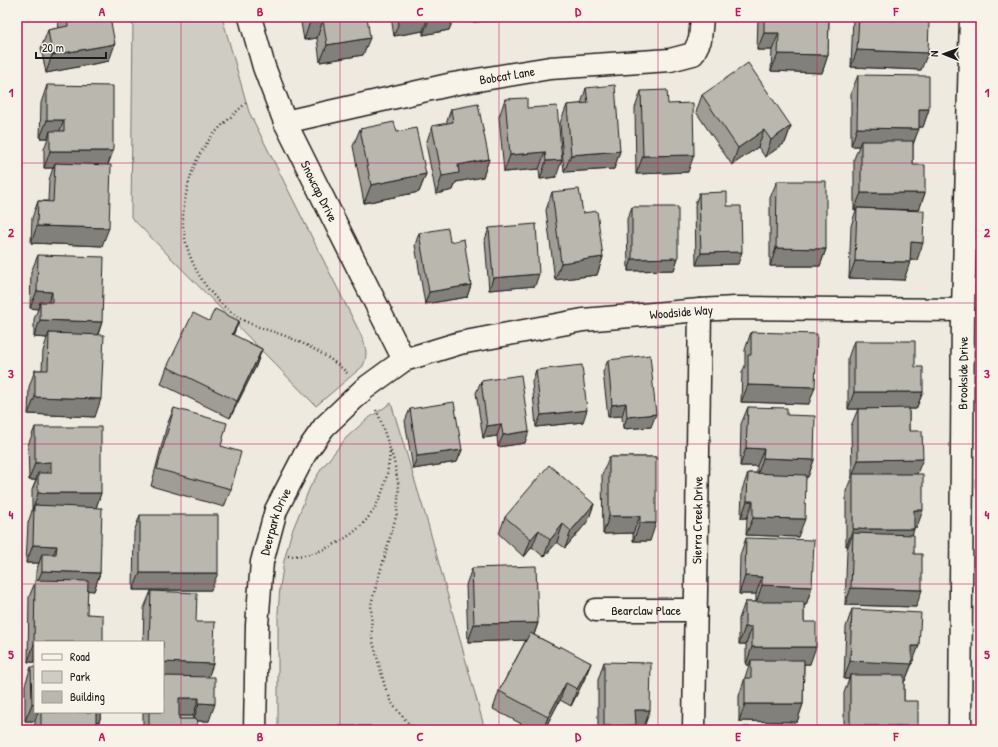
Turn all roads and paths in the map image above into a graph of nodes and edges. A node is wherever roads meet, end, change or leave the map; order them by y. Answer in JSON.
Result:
{"nodes":[{"id":1,"x":250,"y":17,"type":"edge"},
{"id":2,"x":702,"y":17,"type":"edge"},
{"id":3,"x":971,"y":17,"type":"edge"},
{"id":4,"x":246,"y":103,"type":"dead end"},
{"id":5,"x":285,"y":122,"type":"junction"},
{"id":6,"x":700,"y":310,"type":"junction"},
{"id":7,"x":963,"y":310,"type":"junction"},
{"id":8,"x":404,"y":360,"type":"junction"},
{"id":9,"x":364,"y":389,"type":"junction"},
{"id":10,"x":390,"y":448,"type":"junction"},
{"id":11,"x":288,"y":556,"type":"dead end"},
{"id":12,"x":596,"y":610,"type":"dead end"},
{"id":13,"x":696,"y":610,"type":"junction"},
{"id":14,"x":255,"y":730,"type":"edge"},
{"id":15,"x":414,"y":730,"type":"edge"},
{"id":16,"x":694,"y":730,"type":"edge"},
{"id":17,"x":960,"y":730,"type":"edge"}],
"edges":[{"from":1,"to":5,"type":"street","name":"Snowcap Drive"},
{"from":2,"to":5,"type":"street","name":"Bobcat Lane"},
{"from":3,"to":7,"type":"street","name":"Brookside Drive"},
{"from":4,"to":9,"type":"path"},
{"from":5,"to":8,"type":"street","name":"Snowcap Drive"},
{"from":6,"to":7,"type":"street","name":"Woodside Way"},
{"from":6,"to":8,"type":"street","name":"Woodside Way"},
{"from":6,"to":13,"type":"street","name":"Sierra Creek Drive"},
{"from":7,"to":17,"type":"street","name":"Brookside Drive"},
{"from":8,"to":9,"type":"street","name":"Deerpark Drive"},
{"from":9,"to":10,"type":"path"},
{"from":9,"to":14,"type":"street","name":"Deerpark Drive"},
{"from":10,"to":11,"type":"path"},
{"from":10,"to":15,"type":"path"},
{"from":12,"to":13,"type":"street","name":"Bearclaw Place"},
{"from":13,"to":16,"type":"street","name":"Sierra Creek Drive"}]}
